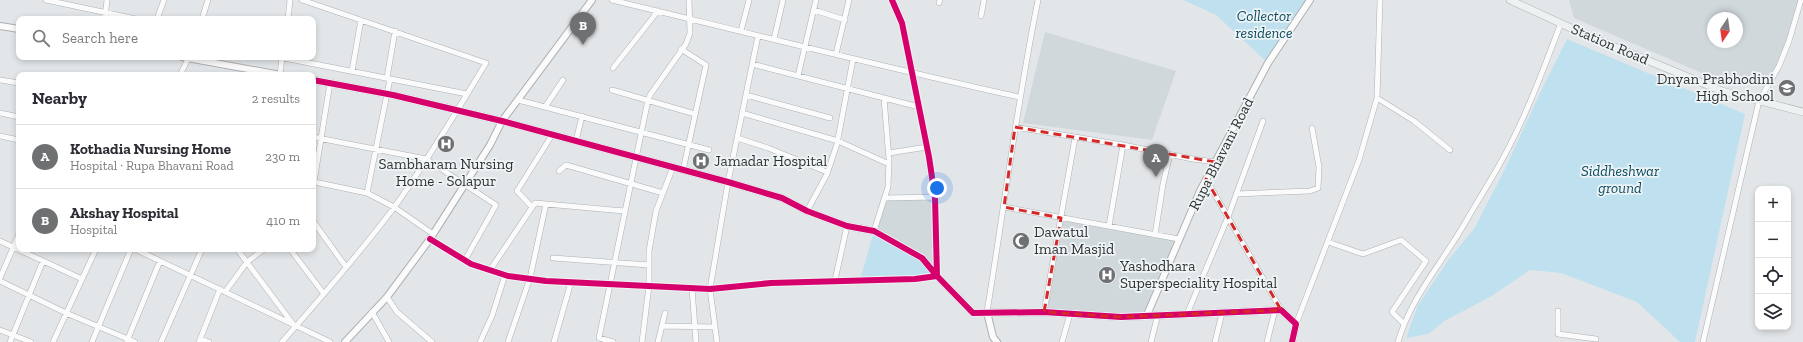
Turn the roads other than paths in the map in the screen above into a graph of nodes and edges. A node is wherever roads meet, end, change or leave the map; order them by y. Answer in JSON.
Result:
{"nodes":[{"id":1,"x":46,"y":0,"type":"edge"},
{"id":2,"x":107,"y":0,"type":"edge"},
{"id":3,"x":164,"y":0,"type":"edge"},
{"id":4,"x":208,"y":0,"type":"edge"},
{"id":5,"x":290,"y":0,"type":"edge"},
{"id":6,"x":302,"y":0,"type":"edge"},
{"id":7,"x":592,"y":0,"type":"edge"},
{"id":8,"x":612,"y":0,"type":"edge"},
{"id":9,"x":689,"y":0,"type":"edge"},
{"id":10,"x":749,"y":0,"type":"edge"},
{"id":11,"x":783,"y":0,"type":"edge"},
{"id":12,"x":816,"y":0,"type":"edge"},
{"id":13,"x":849,"y":0,"type":"edge"},
{"id":14,"x":892,"y":0,"type":"edge"},
{"id":15,"x":984,"y":0,"type":"edge"},
{"id":16,"x":1038,"y":0,"type":"edge"},
{"id":17,"x":1310,"y":0,"type":"edge"},
{"id":18,"x":1380,"y":0,"type":"edge"},
{"id":19,"x":1510,"y":0,"type":"edge"},
{"id":20,"x":1801,"y":0,"type":"edge"},
{"id":21,"x":814,"y":10,"type":"junction"},
{"id":22,"x":658,"y":11,"type":"junction"},
{"id":23,"x":106,"y":13,"type":"junction"},
{"id":24,"x":106,"y":16,"type":"edge"},
{"id":25,"x":121,"y":16,"type":"edge"},
{"id":26,"x":157,"y":16,"type":"edge"},
{"id":27,"x":203,"y":16,"type":"edge"},
{"id":28,"x":288,"y":16,"type":"edge"},
{"id":29,"x":981,"y":16,"type":"dead end"},
{"id":30,"x":689,"y":19,"type":"junction"},
{"id":31,"x":361,"y":20,"type":"junction"},
{"id":32,"x":845,"y":20,"type":"junction"},
{"id":33,"x":1561,"y":24,"type":"junction"},
{"id":34,"x":0,"y":26,"type":"edge"},
{"id":35,"x":16,"y":29,"type":"edge"},
{"id":36,"x":395,"y":32,"type":"junction"},
{"id":37,"x":741,"y":32,"type":"junction"},
{"id":38,"x":758,"y":36,"type":"junction"},
{"id":39,"x":774,"y":40,"type":"junction"},
{"id":40,"x":805,"y":47,"type":"junction"},
{"id":41,"x":682,"y":49,"type":"junction"},
{"id":42,"x":836,"y":54,"type":"junction"},
{"id":43,"x":853,"y":59,"type":"junction"},
{"id":44,"x":185,"y":60,"type":"edge"},
{"id":45,"x":202,"y":60,"type":"edge"},
{"id":46,"x":281,"y":60,"type":"edge"},
{"id":47,"x":296,"y":60,"type":"edge"},
{"id":48,"x":752,"y":64,"type":"junction"},
{"id":49,"x":613,"y":68,"type":"dead end"},
{"id":50,"x":352,"y":71,"type":"junction"},
{"id":51,"x":181,"y":72,"type":"edge"},
{"id":52,"x":264,"y":72,"type":"edge"},
{"id":53,"x":280,"y":72,"type":"edge"},
{"id":54,"x":912,"y":73,"type":"junction"},
{"id":55,"x":798,"y":76,"type":"junction"},
{"id":56,"x":388,"y":78,"type":"junction"},
{"id":57,"x":0,"y":80,"type":"edge"},
{"id":58,"x":564,"y":80,"type":"dead end"},
{"id":59,"x":316,"y":81,"type":"edge"},
{"id":60,"x":16,"y":83,"type":"edge"},
{"id":61,"x":330,"y":83,"type":"junction"},
{"id":62,"x":848,"y":89,"type":"junction"},
{"id":63,"x":612,"y":90,"type":"dead end"},
{"id":64,"x":387,"y":94,"type":"junction"},
{"id":65,"x":467,"y":94,"type":"junction"},
{"id":66,"x":746,"y":95,"type":"junction"},
{"id":67,"x":1019,"y":97,"type":"junction"},
{"id":68,"x":884,"y":98,"type":"junction"},
{"id":69,"x":1376,"y":98,"type":"junction"},
{"id":70,"x":518,"y":100,"type":"junction"},
{"id":71,"x":648,"y":100,"type":"junction"},
{"id":72,"x":1759,"y":101,"type":"junction"},
{"id":73,"x":545,"y":107,"type":"junction"},
{"id":74,"x":919,"y":107,"type":"junction"},
{"id":75,"x":457,"y":110,"type":"junction"},
{"id":76,"x":1803,"y":112,"type":"edge"},
{"id":77,"x":0,"y":113,"type":"edge"},
{"id":78,"x":742,"y":113,"type":"junction"},
{"id":79,"x":695,"y":114,"type":"junction"},
{"id":80,"x":16,"y":116,"type":"edge"},
{"id":81,"x":582,"y":116,"type":"junction"},
{"id":82,"x":830,"y":118,"type":"dead end"},
{"id":83,"x":502,"y":121,"type":"junction"},
{"id":84,"x":1263,"y":121,"type":"dead end"},
{"id":85,"x":1015,"y":127,"type":"junction"},
{"id":86,"x":1312,"y":128,"type":"dead end"},
{"id":87,"x":641,"y":131,"type":"junction"},
{"id":88,"x":552,"y":134,"type":"junction"},
{"id":89,"x":0,"y":136,"type":"edge"},
{"id":90,"x":316,"y":138,"type":"edge"},
{"id":91,"x":737,"y":138,"type":"junction"},
{"id":92,"x":1075,"y":138,"type":"junction"},
{"id":93,"x":16,"y":139,"type":"edge"},
{"id":94,"x":321,"y":139,"type":"junction"},
{"id":95,"x":576,"y":141,"type":"junction"},
{"id":96,"x":838,"y":141,"type":"junction"},
{"id":97,"x":688,"y":144,"type":"junction"},
{"id":98,"x":1123,"y":145,"type":"junction"},
{"id":99,"x":927,"y":147,"type":"junction"},
{"id":100,"x":376,"y":149,"type":"junction"},
{"id":101,"x":709,"y":150,"type":"dead end"},
{"id":102,"x":1450,"y":150,"type":"dead end"},
{"id":103,"x":889,"y":153,"type":"junction"},
{"id":104,"x":1170,"y":154,"type":"junction"},
{"id":105,"x":636,"y":157,"type":"junction"},
{"id":106,"x":426,"y":159,"type":"junction"},
{"id":107,"x":1216,"y":162,"type":"junction"},
{"id":108,"x":889,"y":164,"type":"junction"},
{"id":109,"x":673,"y":167,"type":"junction"},
{"id":110,"x":316,"y":170,"type":"edge"},
{"id":111,"x":683,"y":170,"type":"junction"},
{"id":112,"x":559,"y":171,"type":"dead end"},
{"id":113,"x":827,"y":172,"type":"junction"},
{"id":114,"x":1206,"y":179,"type":"junction"},
{"id":115,"x":316,"y":182,"type":"edge"},
{"id":116,"x":728,"y":182,"type":"junction"},
{"id":117,"x":630,"y":183,"type":"junction"},
{"id":118,"x":465,"y":185,"type":"junction"},
{"id":119,"x":367,"y":193,"type":"junction"},
{"id":120,"x":663,"y":193,"type":"junction"},
{"id":121,"x":1236,"y":194,"type":"junction"},
{"id":122,"x":935,"y":197,"type":"junction"},
{"id":123,"x":885,"y":198,"type":"junction"},
{"id":124,"x":546,"y":204,"type":"junction"},
{"id":125,"x":394,"y":207,"type":"junction"},
{"id":126,"x":532,"y":207,"type":"junction"},
{"id":127,"x":1004,"y":207,"type":"junction"},
{"id":128,"x":807,"y":210,"type":"junction"},
{"id":129,"x":624,"y":211,"type":"junction"},
{"id":130,"x":1228,"y":217,"type":"junction"},
{"id":131,"x":1061,"y":218,"type":"junction"},
{"id":132,"x":316,"y":225,"type":"edge"},
{"id":133,"x":846,"y":226,"type":"junction"},
{"id":134,"x":1110,"y":226,"type":"junction"},
{"id":135,"x":874,"y":230,"type":"junction"},
{"id":136,"x":1155,"y":234,"type":"junction"},
{"id":137,"x":431,"y":237,"type":"junction"},
{"id":138,"x":1179,"y":239,"type":"junction"},
{"id":139,"x":16,"y":240,"type":"edge"},
{"id":140,"x":0,"y":241,"type":"edge"},
{"id":141,"x":1328,"y":242,"type":"junction"},
{"id":142,"x":13,"y":247,"type":"junction"},
{"id":143,"x":16,"y":248,"type":"edge"},
{"id":144,"x":24,"y":252,"type":"edge"},
{"id":145,"x":95,"y":252,"type":"edge"},
{"id":146,"x":130,"y":252,"type":"edge"},
{"id":147,"x":147,"y":252,"type":"edge"},
{"id":148,"x":201,"y":252,"type":"edge"},
{"id":149,"x":239,"y":252,"type":"edge"},
{"id":150,"x":260,"y":252,"type":"edge"},
{"id":151,"x":292,"y":252,"type":"edge"},
{"id":152,"x":553,"y":258,"type":"dead end"},
{"id":153,"x":465,"y":260,"type":"junction"},
{"id":154,"x":43,"y":261,"type":"junction"},
{"id":155,"x":160,"y":261,"type":"junction"},
{"id":156,"x":247,"y":262,"type":"junction"},
{"id":157,"x":614,"y":262,"type":"junction"},
{"id":158,"x":649,"y":265,"type":"junction"},
{"id":159,"x":346,"y":266,"type":"junction"},
{"id":160,"x":490,"y":270,"type":"junction"},
{"id":161,"x":505,"y":275,"type":"junction"},
{"id":162,"x":191,"y":276,"type":"junction"},
{"id":163,"x":937,"y":276,"type":"junction"},
{"id":164,"x":0,"y":278,"type":"edge"},
{"id":165,"x":530,"y":278,"type":"junction"},
{"id":166,"x":82,"y":279,"type":"junction"},
{"id":167,"x":835,"y":280,"type":"junction"},
{"id":168,"x":0,"y":281,"type":"edge"},
{"id":169,"x":570,"y":282,"type":"junction"},
{"id":170,"x":610,"y":283,"type":"junction"},
{"id":171,"x":649,"y":286,"type":"junction"},
{"id":172,"x":692,"y":288,"type":"junction"},
{"id":173,"x":710,"y":289,"type":"junction"},
{"id":174,"x":223,"y":291,"type":"junction"},
{"id":175,"x":324,"y":294,"type":"junction"},
{"id":176,"x":29,"y":295,"type":"junction"},
{"id":177,"x":387,"y":296,"type":"junction"},
{"id":178,"x":1278,"y":310,"type":"junction"},
{"id":179,"x":1558,"y":311,"type":"dead end"},
{"id":180,"x":372,"y":312,"type":"junction"},
{"id":181,"x":987,"y":312,"type":"junction"},
{"id":182,"x":1044,"y":312,"type":"junction"},
{"id":183,"x":66,"y":313,"type":"junction"},
{"id":184,"x":665,"y":313,"type":"dead end"},
{"id":185,"x":1222,"y":313,"type":"junction"},
{"id":186,"x":1070,"y":314,"type":"junction"},
{"id":187,"x":1158,"y":314,"type":"junction"},
{"id":188,"x":1187,"y":314,"type":"junction"},
{"id":189,"x":1147,"y":315,"type":"junction"},
{"id":190,"x":1296,"y":324,"type":"junction"},
{"id":191,"x":1404,"y":324,"type":"junction"},
{"id":192,"x":295,"y":325,"type":"junction"},
{"id":193,"x":98,"y":326,"type":"junction"},
{"id":194,"x":662,"y":326,"type":"junction"},
{"id":195,"x":695,"y":327,"type":"junction"},
{"id":196,"x":716,"y":327,"type":"junction"},
{"id":197,"x":0,"y":330,"type":"edge"},
{"id":198,"x":13,"y":335,"type":"junction"},
{"id":199,"x":994,"y":340,"type":"edge"},
{"id":200,"x":1581,"y":340,"type":"edge"},
{"id":201,"x":1596,"y":340,"type":"dead end"},
{"id":202,"x":128,"y":341,"type":"edge"},
{"id":203,"x":199,"y":341,"type":"edge"},
{"id":204,"x":605,"y":341,"type":"edge"},
{"id":205,"x":10,"y":342,"type":"edge"},
{"id":206,"x":30,"y":342,"type":"edge"},
{"id":207,"x":53,"y":342,"type":"edge"},
{"id":208,"x":92,"y":342,"type":"edge"},
{"id":209,"x":135,"y":342,"type":"edge"},
{"id":210,"x":161,"y":342,"type":"edge"},
{"id":211,"x":209,"y":342,"type":"edge"},
{"id":212,"x":282,"y":342,"type":"edge"},
{"id":213,"x":330,"y":342,"type":"edge"},
{"id":214,"x":345,"y":342,"type":"edge"},
{"id":215,"x":388,"y":342,"type":"edge"},
{"id":216,"x":432,"y":342,"type":"edge"},
{"id":217,"x":480,"y":342,"type":"edge"},
{"id":218,"x":508,"y":342,"type":"edge"},
{"id":219,"x":554,"y":342,"type":"edge"},
{"id":220,"x":613,"y":342,"type":"edge"},
{"id":221,"x":642,"y":342,"type":"edge"},
{"id":222,"x":658,"y":342,"type":"edge"},
{"id":223,"x":696,"y":342,"type":"edge"},
{"id":224,"x":717,"y":342,"type":"edge"},
{"id":225,"x":1062,"y":342,"type":"edge"},
{"id":226,"x":1151,"y":342,"type":"edge"},
{"id":227,"x":1215,"y":342,"type":"edge"},
{"id":228,"x":1267,"y":342,"type":"edge"},
{"id":229,"x":1292,"y":342,"type":"edge"},
{"id":230,"x":1398,"y":342,"type":"edge"},
{"id":231,"x":1703,"y":342,"type":"edge"}],
"edges":[{"from":1,"to":23,"type":"street"},
{"from":2,"to":23,"type":"street"},
{"from":3,"to":26,"type":"street"},
{"from":4,"to":27,"type":"street"},
{"from":5,"to":28,"type":"street"},
{"from":6,"to":31,"type":"street"},
{"from":7,"to":70,"type":"street"},
{"from":8,"to":22,"type":"street"},
{"from":9,"to":30,"type":"street"},
{"from":10,"to":37,"type":"street"},
{"from":11,"to":39,"type":"street"},
{"from":12,"to":21,"type":"street"},
{"from":13,"to":32,"type":"street"},
{"from":14,"to":54,"type":"street"},
{"from":15,"to":29,"type":"street"},
{"from":16,"to":67,"type":"street"},
{"from":17,"to":107,"type":"street","name":"Rupa Bhavani Road"},
{"from":18,"to":69,"type":"street"},
{"from":19,"to":33,"type":"main road","name":"Station Road"},
{"from":20,"to":72,"type":"street"},
{"from":21,"to":32,"type":"street"},
{"from":21,"to":40,"type":"street"},
{"from":22,"to":30,"type":"street"},
{"from":22,"to":49,"type":"street"},
{"from":23,"to":24,"type":"street"},
{"from":23,"to":25,"type":"street"},
{"from":30,"to":37,"type":"street"},
{"from":30,"to":41,"type":"street"},
{"from":31,"to":36,"type":"street"},
{"from":31,"to":50,"type":"street"},
{"from":32,"to":42,"type":"street"},
{"from":33,"to":72,"type":"main road","name":"Station Road"},
{"from":33,"to":191,"type":"street"},
{"from":34,"to":35,"type":"street"},
{"from":36,"to":56,"type":"street"},
{"from":36,"to":65,"type":"street"},
{"from":37,"to":38,"type":"street"},
{"from":38,"to":39,"type":"street"},
{"from":38,"to":48,"type":"street"},
{"from":39,"to":40,"type":"street"},
{"from":40,"to":42,"type":"street"},
{"from":40,"to":55,"type":"street"},
{"from":41,"to":71,"type":"street"},
{"from":41,"to":79,"type":"street"},
{"from":42,"to":43,"type":"street"},
{"from":43,"to":54,"type":"street"},
{"from":43,"to":62,"type":"street"},
{"from":44,"to":51,"type":"street"},
{"from":45,"to":52,"type":"street"},
{"from":46,"to":53,"type":"street"},
{"from":47,"to":50,"type":"street"},
{"from":48,"to":55,"type":"street"},
{"from":48,"to":66,"type":"street"},
{"from":50,"to":56,"type":"street"},
{"from":54,"to":67,"type":"street"},
{"from":54,"to":74,"type":"street"},
{"from":55,"to":62,"type":"street"},
{"from":56,"to":64,"type":"street"},
{"from":56,"to":65,"type":"street"},
{"from":57,"to":60,"type":"street"},
{"from":58,"to":73,"type":"street"},
{"from":59,"to":61,"type":"street"},
{"from":61,"to":64,"type":"street"},
{"from":61,"to":94,"type":"street"},
{"from":62,"to":68,"type":"street"},
{"from":62,"to":96,"type":"street"},
{"from":63,"to":71,"type":"street"},
{"from":64,"to":75,"type":"street"},
{"from":64,"to":100,"type":"street"},
{"from":65,"to":75,"type":"street"},
{"from":66,"to":78,"type":"street"},
{"from":66,"to":82,"type":"street"},
{"from":67,"to":85,"type":"street"},
{"from":68,"to":74,"type":"street"},
{"from":68,"to":103,"type":"street"},
{"from":69,"to":102,"type":"street"},
{"from":69,"to":141,"type":"street"},
{"from":70,"to":73,"type":"street"},
{"from":70,"to":83,"type":"street"},
{"from":71,"to":79,"type":"street"},
{"from":71,"to":87,"type":"street"},
{"from":72,"to":76,"type":"main road","name":"Station Road"},
{"from":72,"to":231,"type":"street"},
{"from":73,"to":81,"type":"street"},
{"from":74,"to":99,"type":"street"},
{"from":75,"to":83,"type":"street"},
{"from":75,"to":106,"type":"street"},
{"from":77,"to":80,"type":"street"},
{"from":78,"to":91,"type":"street"},
{"from":78,"to":96,"type":"street"},
{"from":79,"to":97,"type":"street"},
{"from":81,"to":87,"type":"street"},
{"from":81,"to":95,"type":"street"},
{"from":83,"to":88,"type":"street"},
{"from":83,"to":118,"type":"street"},
{"from":84,"to":121,"type":"street"},
{"from":85,"to":92,"type":"street"},
{"from":85,"to":127,"type":"street"},
{"from":86,"to":121,"type":"street"},
{"from":87,"to":97,"type":"street"},
{"from":87,"to":105,"type":"street"},
{"from":88,"to":95,"type":"street"},
{"from":88,"to":126,"type":"street"},
{"from":89,"to":93,"type":"street"},
{"from":90,"to":94,"type":"street"},
{"from":91,"to":113,"type":"street"},
{"from":91,"to":116,"type":"street"},
{"from":92,"to":98,"type":"street"},
{"from":92,"to":131,"type":"street"},
{"from":94,"to":100,"type":"street"},
{"from":94,"to":110,"type":"street"},
{"from":95,"to":105,"type":"street"},
{"from":96,"to":108,"type":"street"},
{"from":96,"to":113,"type":"street"},
{"from":97,"to":101,"type":"street"},
{"from":97,"to":111,"type":"street"},
{"from":98,"to":104,"type":"street"},
{"from":98,"to":134,"type":"street"},
{"from":99,"to":103,"type":"street"},
{"from":99,"to":122,"type":"street"},
{"from":100,"to":106,"type":"street"},
{"from":100,"to":119,"type":"street"},
{"from":103,"to":108,"type":"street"},
{"from":104,"to":107,"type":"street"},
{"from":104,"to":136,"type":"street"},
{"from":105,"to":109,"type":"street"},
{"from":105,"to":117,"type":"street"},
{"from":106,"to":118,"type":"street"},
{"from":106,"to":125,"type":"street"},
{"from":107,"to":114,"type":"street","name":"Rupa Bhavani Road"},
{"from":108,"to":123,"type":"street"},
{"from":109,"to":111,"type":"street"},
{"from":109,"to":120,"type":"street"},
{"from":111,"to":116,"type":"street"},
{"from":112,"to":117,"type":"street"},
{"from":113,"to":128,"type":"street"},
{"from":114,"to":130,"type":"street"},
{"from":114,"to":138,"type":"street","name":"Rupa Bhavani Road"},
{"from":115,"to":119,"type":"street"},
{"from":116,"to":128,"type":"street"},
{"from":116,"to":173,"type":"street"},
{"from":117,"to":120,"type":"street"},
{"from":117,"to":129,"type":"street"},
{"from":118,"to":137,"type":"street"},
{"from":118,"to":153,"type":"street"},
{"from":119,"to":125,"type":"street"},
{"from":120,"to":158,"type":"street"},
{"from":121,"to":130,"type":"street"},
{"from":122,"to":123,"type":"street"},
{"from":122,"to":163,"type":"street"},
{"from":123,"to":135,"type":"street"},
{"from":124,"to":126,"type":"street"},
{"from":124,"to":129,"type":"street"},
{"from":124,"to":165,"type":"street"},
{"from":125,"to":137,"type":"street"},
{"from":125,"to":159,"type":"street"},
{"from":126,"to":160,"type":"street"},
{"from":127,"to":131,"type":"street"},
{"from":127,"to":181,"type":"street"},
{"from":128,"to":133,"type":"street"},
{"from":129,"to":157,"type":"street"},
{"from":130,"to":178,"type":"street"},
{"from":130,"to":188,"type":"street"},
{"from":131,"to":134,"type":"street"},
{"from":131,"to":182,"type":"street"},
{"from":132,"to":159,"type":"street"},
{"from":133,"to":135,"type":"street"},
{"from":133,"to":167,"type":"street"},
{"from":134,"to":136,"type":"street"},
{"from":135,"to":163,"type":"street"},
{"from":136,"to":138,"type":"street"},
{"from":137,"to":153,"type":"street"},
{"from":137,"to":177,"type":"street"},
{"from":138,"to":189,"type":"street","name":"Rupa Bhavani Road"},
{"from":139,"to":142,"type":"street"},
{"from":140,"to":142,"type":"street"},
{"from":141,"to":190,"type":"street"},
{"from":141,"to":191,"type":"street"},
{"from":142,"to":143,"type":"street"},
{"from":142,"to":164,"type":"street"},
{"from":144,"to":154,"type":"street"},
{"from":145,"to":166,"type":"street"},
{"from":146,"to":193,"type":"street"},
{"from":147,"to":155,"type":"street"},
{"from":148,"to":162,"type":"street"},
{"from":149,"to":156,"type":"street"},
{"from":150,"to":156,"type":"street"},
{"from":151,"to":175,"type":"street"},
{"from":152,"to":157,"type":"street"},
{"from":153,"to":160,"type":"street"},
{"from":154,"to":166,"type":"street"},
{"from":154,"to":176,"type":"street"},
{"from":155,"to":162,"type":"street"},
{"from":155,"to":202,"type":"street"},
{"from":156,"to":174,"type":"street"},
{"from":156,"to":192,"type":"street"},
{"from":157,"to":158,"type":"street"},
{"from":157,"to":170,"type":"street"},
{"from":158,"to":171,"type":"street"},
{"from":159,"to":175,"type":"street"},
{"from":160,"to":161,"type":"street"},
{"from":161,"to":165,"type":"street"},
{"from":161,"to":217,"type":"street"},
{"from":162,"to":174,"type":"street"},
{"from":162,"to":210,"type":"street"},
{"from":163,"to":167,"type":"street"},
{"from":163,"to":181,"type":"street"},
{"from":165,"to":169,"type":"street"},
{"from":165,"to":218,"type":"street"},
{"from":166,"to":183,"type":"street"},
{"from":167,"to":173,"type":"street"},
{"from":168,"to":176,"type":"street"},
{"from":169,"to":170,"type":"street"},
{"from":169,"to":219,"type":"street"},
{"from":170,"to":171,"type":"street"},
{"from":170,"to":204,"type":"street"},
{"from":171,"to":172,"type":"street"},
{"from":171,"to":221,"type":"street"},
{"from":172,"to":173,"type":"street"},
{"from":172,"to":195,"type":"street"},
{"from":173,"to":196,"type":"street"},
{"from":174,"to":192,"type":"street"},
{"from":174,"to":203,"type":"street"},
{"from":175,"to":192,"type":"street"},
{"from":176,"to":183,"type":"street"},
{"from":176,"to":198,"type":"street"},
{"from":177,"to":180,"type":"street"},
{"from":177,"to":216,"type":"street"},
{"from":178,"to":185,"type":"street"},
{"from":178,"to":190,"type":"street"},
{"from":178,"to":228,"type":"street"},
{"from":179,"to":200,"type":"street"},
{"from":180,"to":214,"type":"street"},
{"from":180,"to":215,"type":"street"},
{"from":181,"to":182,"type":"street"},
{"from":181,"to":199,"type":"street"},
{"from":182,"to":186,"type":"street"},
{"from":183,"to":193,"type":"street"},
{"from":183,"to":207,"type":"street"},
{"from":184,"to":194,"type":"street"},
{"from":185,"to":188,"type":"street"},
{"from":185,"to":227,"type":"street"},
{"from":186,"to":189,"type":"street"},
{"from":186,"to":225,"type":"street"},
{"from":187,"to":188,"type":"street"},
{"from":187,"to":189,"type":"street"},
{"from":187,"to":226,"type":"street"},
{"from":190,"to":229,"type":"street"},
{"from":191,"to":230,"type":"street"},
{"from":192,"to":212,"type":"street"},
{"from":192,"to":213,"type":"street"},
{"from":193,"to":202,"type":"street"},
{"from":193,"to":208,"type":"street"},
{"from":194,"to":195,"type":"street"},
{"from":194,"to":222,"type":"street"},
{"from":195,"to":196,"type":"street"},
{"from":195,"to":223,"type":"street"},
{"from":196,"to":224,"type":"street"},
{"from":197,"to":198,"type":"street"},
{"from":198,"to":205,"type":"street"},
{"from":198,"to":206,"type":"street"},
{"from":200,"to":201,"type":"street"},
{"from":202,"to":209,"type":"street"},
{"from":203,"to":211,"type":"street"},
{"from":204,"to":220,"type":"street"}]}
